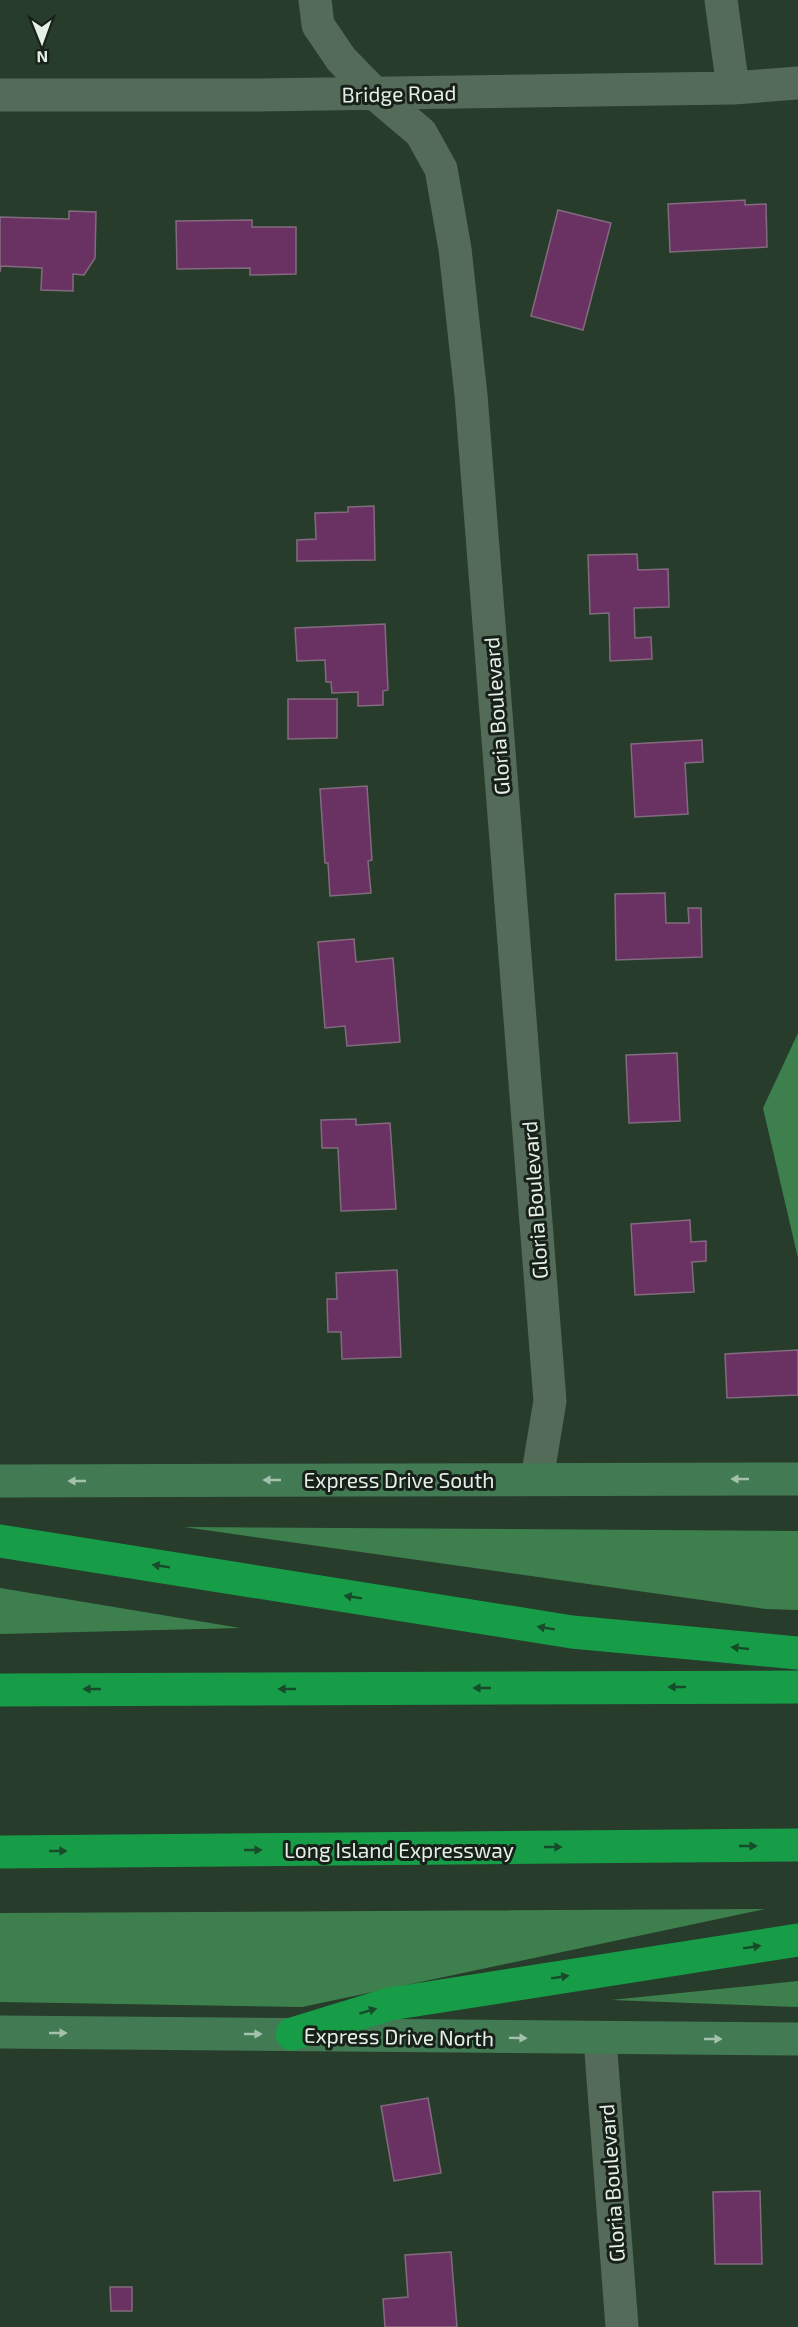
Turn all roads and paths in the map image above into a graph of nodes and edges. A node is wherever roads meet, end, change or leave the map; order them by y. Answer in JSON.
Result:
{"nodes":[{"id":1,"x":315,"y":0,"type":"edge"},
{"id":2,"x":721,"y":0,"type":"edge"},
{"id":3,"x":798,"y":83,"type":"edge"},
{"id":4,"x":733,"y":88,"type":"junction"},
{"id":5,"x":374,"y":93,"type":"junction"},
{"id":6,"x":0,"y":95,"type":"edge"},
{"id":7,"x":537,"y":1479,"type":"junction"},
{"id":8,"x":798,"y":1479,"type":"edge"},
{"id":9,"x":0,"y":1481,"type":"edge"},
{"id":10,"x":0,"y":1541,"type":"edge"},
{"id":11,"x":798,"y":1653,"type":"edge"},
{"id":12,"x":798,"y":1687,"type":"edge"},
{"id":13,"x":0,"y":1690,"type":"edge"},
{"id":14,"x":798,"y":1845,"type":"edge"},
{"id":15,"x":0,"y":1852,"type":"edge"},
{"id":16,"x":798,"y":1940,"type":"edge"},
{"id":17,"x":0,"y":2032,"type":"edge"},
{"id":18,"x":292,"y":2034,"type":"junction"},
{"id":19,"x":600,"y":2039,"type":"junction"},
{"id":20,"x":798,"y":2039,"type":"edge"},
{"id":21,"x":622,"y":2327,"type":"edge"}],
"edges":[{"from":1,"to":5,"type":"street","name":"Gloria Boulevard"},
{"from":2,"to":4,"type":"street"},
{"from":3,"to":4,"type":"street","name":"Bridge Road"},
{"from":4,"to":5,"type":"street","name":"Bridge Road"},
{"from":5,"to":6,"type":"street","name":"Bridge Road"},
{"from":5,"to":7,"type":"street","name":"Gloria Boulevard"},
{"from":8,"to":7,"type":"main road","name":"Express Drive South","one_way":true},
{"from":7,"to":9,"type":"main road","name":"Express Drive South","one_way":true},
{"from":11,"to":10,"type":"highway","one_way":true},
{"from":12,"to":13,"type":"highway","one_way":true},
{"from":15,"to":14,"type":"highway","name":"Long Island Expressway","one_way":true},
{"from":18,"to":16,"type":"highway","one_way":true},
{"from":17,"to":18,"type":"main road","name":"Express Drive North","one_way":true},
{"from":18,"to":19,"type":"main road","name":"Express Drive North","one_way":true},
{"from":19,"to":20,"type":"main road","name":"Express Drive North","one_way":true},
{"from":19,"to":21,"type":"street","name":"Gloria Boulevard"}]}
